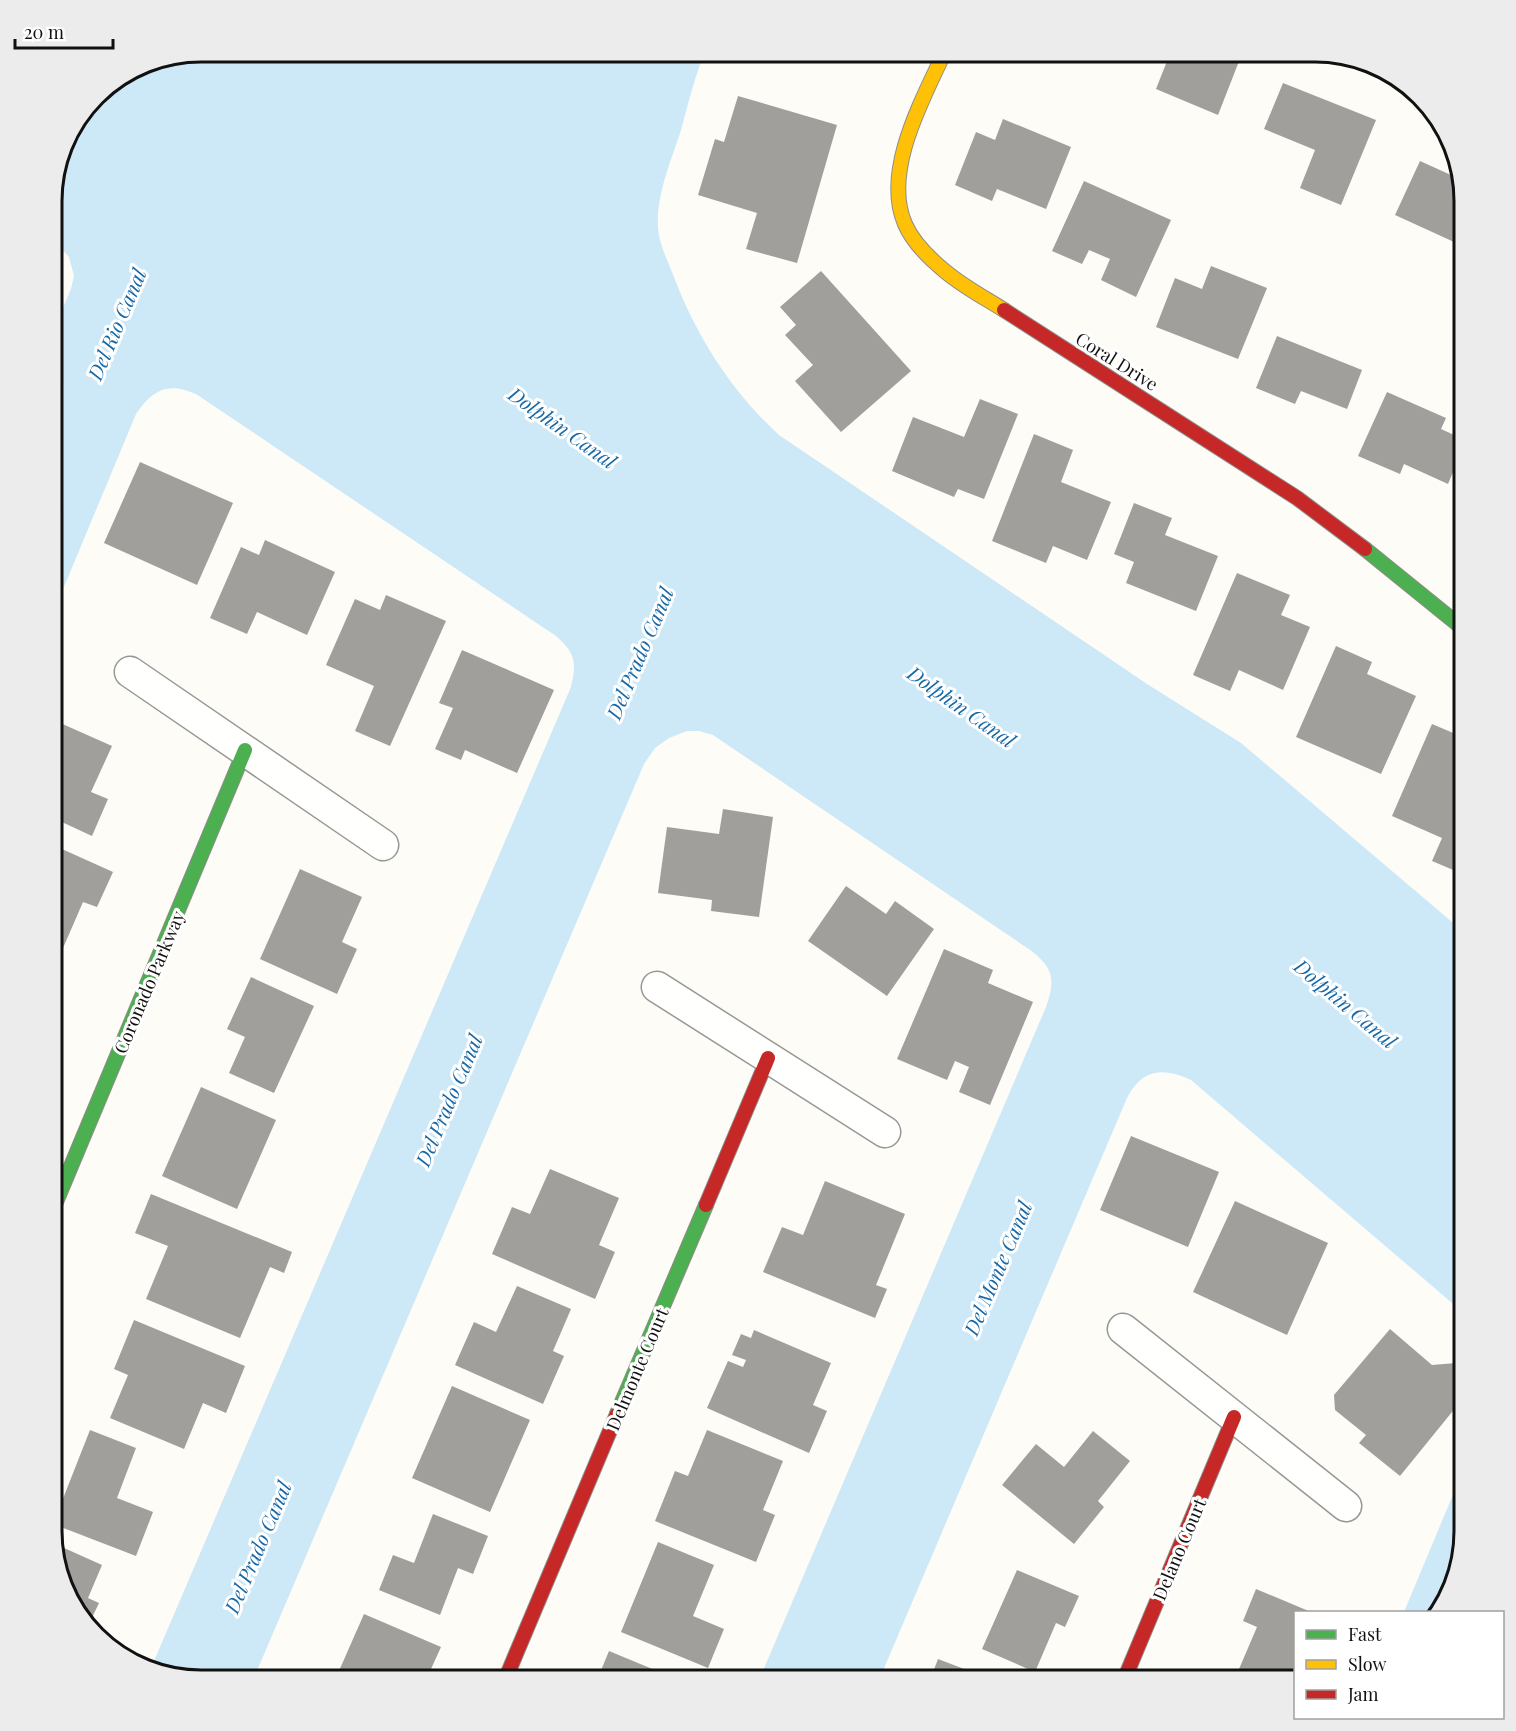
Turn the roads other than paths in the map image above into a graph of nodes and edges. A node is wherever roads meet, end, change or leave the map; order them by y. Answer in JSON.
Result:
{"nodes":[{"id":1,"x":940,"y":62,"type":"edge"},
{"id":2,"x":1454,"y":621,"type":"edge"},
{"id":3,"x":130,"y":672,"type":"dead end"},
{"id":4,"x":245,"y":750,"type":"junction"},
{"id":5,"x":383,"y":845,"type":"dead end"},
{"id":6,"x":657,"y":987,"type":"dead end"},
{"id":7,"x":768,"y":1058,"type":"junction"},
{"id":8,"x":885,"y":1132,"type":"dead end"},
{"id":9,"x":62,"y":1188,"type":"edge"},
{"id":10,"x":1123,"y":1329,"type":"dead end"},
{"id":11,"x":1234,"y":1417,"type":"junction"},
{"id":12,"x":1346,"y":1506,"type":"dead end"},
{"id":13,"x":509,"y":1670,"type":"edge"},
{"id":14,"x":1128,"y":1670,"type":"edge"}],
"edges":[{"from":1,"to":2,"type":"street","name":"Coral Drive"},
{"from":3,"to":4,"type":"street"},
{"from":4,"to":5,"type":"street"},
{"from":4,"to":9,"type":"street","name":"Coronado Parkway"},
{"from":6,"to":7,"type":"street"},
{"from":7,"to":8,"type":"street"},
{"from":7,"to":13,"type":"street","name":"Delmonte Court"},
{"from":10,"to":11,"type":"street"},
{"from":11,"to":12,"type":"street"},
{"from":11,"to":14,"type":"street","name":"Delano Court"}]}
